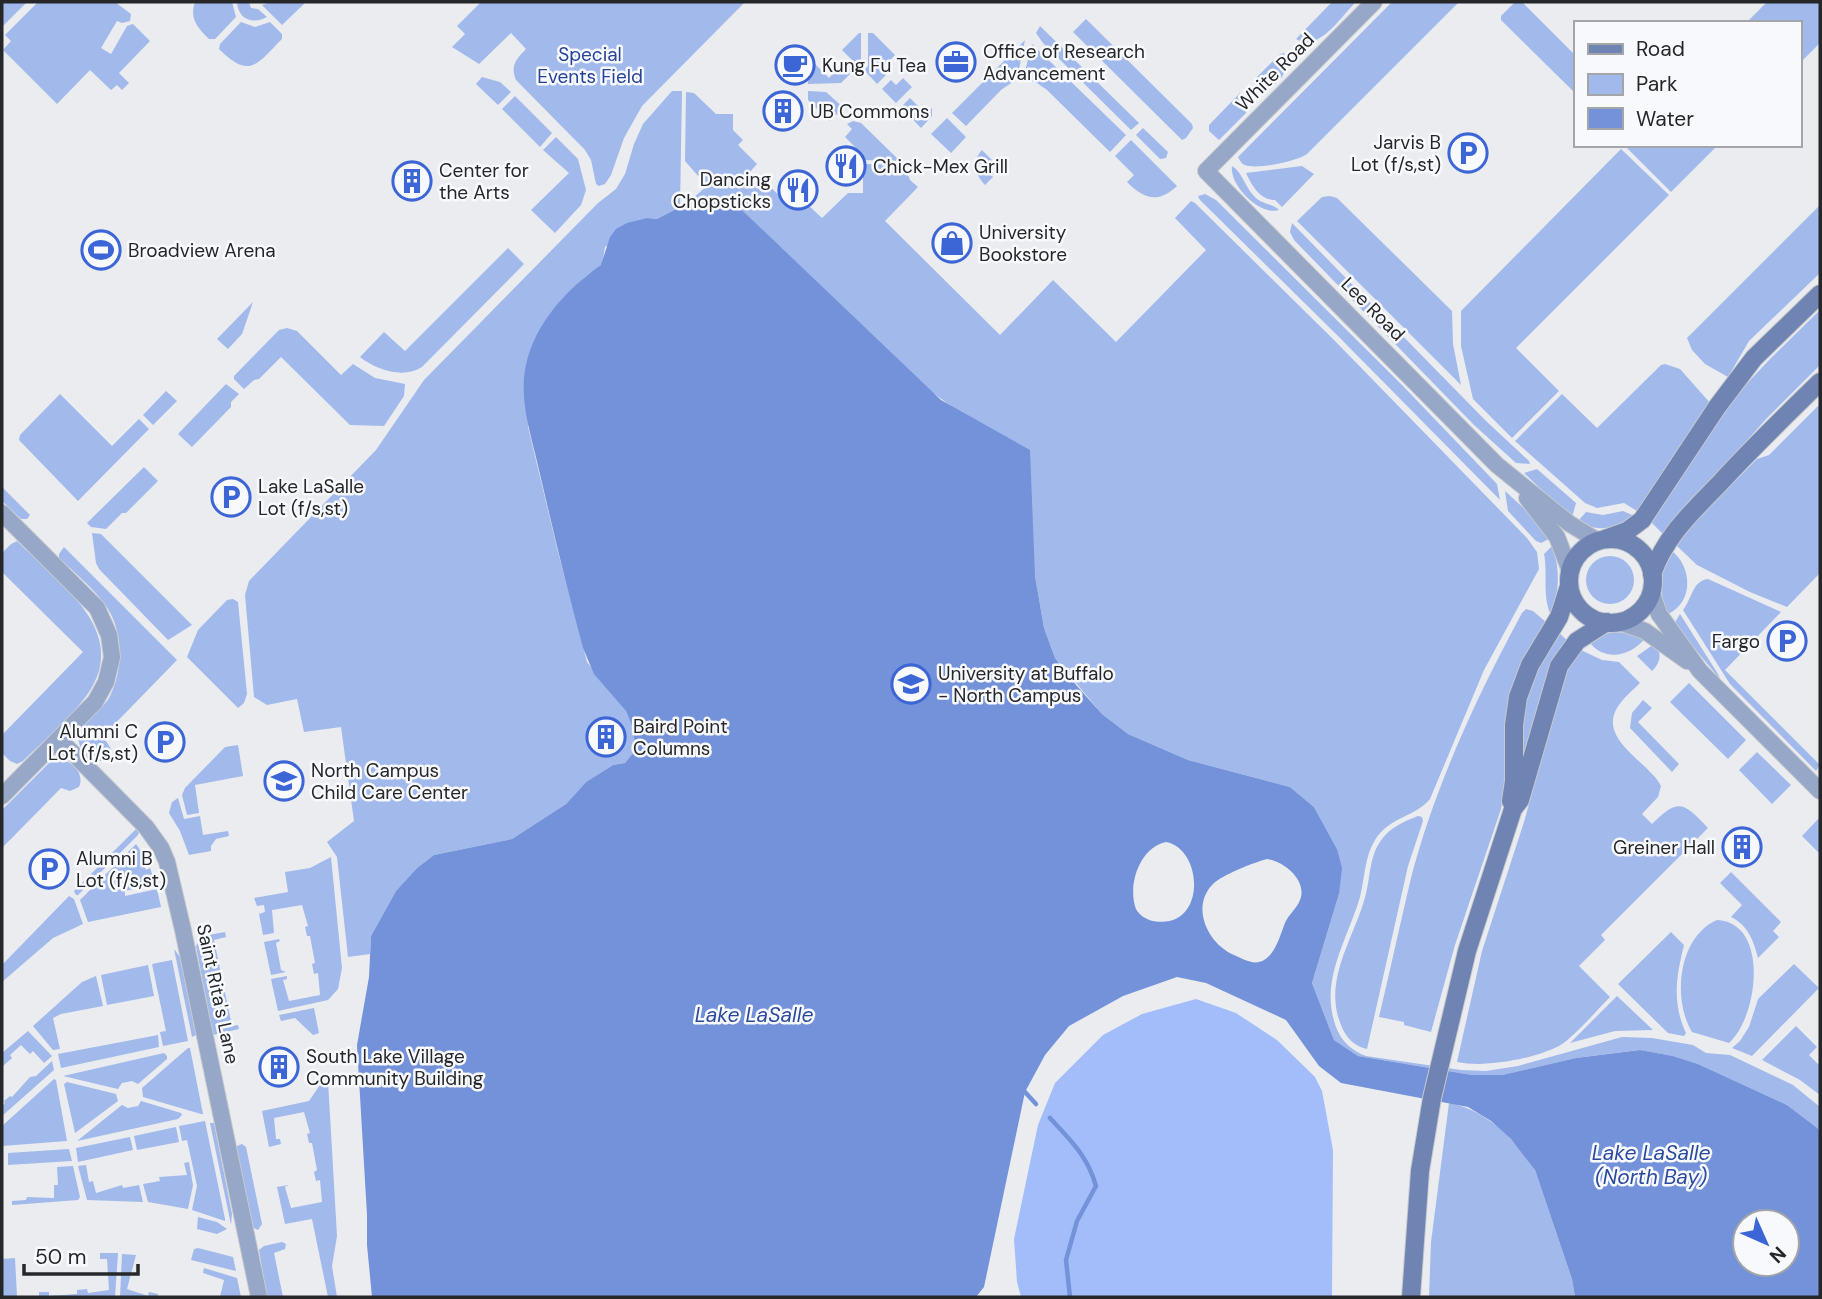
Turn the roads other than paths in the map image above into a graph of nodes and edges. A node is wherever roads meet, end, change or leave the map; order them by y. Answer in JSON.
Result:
{"nodes":[{"id":1,"x":1374,"y":2,"type":"edge"},
{"id":2,"x":1206,"y":171,"type":"joint"},
{"id":3,"x":1820,"y":293,"type":"edge"},
{"id":4,"x":1820,"y":382,"type":"edge"},
{"id":5,"x":1510,"y":477,"type":"junction"},
{"id":6,"x":2,"y":513,"type":"edge"},
{"id":7,"x":1601,"y":540,"type":"junction"},
{"id":8,"x":1569,"y":579,"type":"junction"},
{"id":9,"x":1652,"y":582,"type":"junction"},
{"id":10,"x":1613,"y":622,"type":"junction"},
{"id":11,"x":1700,"y":671,"type":"junction"},
{"id":12,"x":59,"y":739,"type":"junction"},
{"id":13,"x":1820,"y":791,"type":"edge"},
{"id":14,"x":2,"y":796,"type":"edge"},
{"id":15,"x":1513,"y":809,"type":"junction"},
{"id":16,"x":1412,"y":1296,"type":"edge"},
{"id":17,"x":259,"y":1297,"type":"edge"}],
"edges":[{"from":1,"to":2,"type":"street","name":"White Road"},
{"from":2,"to":5,"type":"street","name":"Lee Road"},
{"from":3,"to":7,"type":"main road"},
{"from":4,"to":9,"type":"main road"},
{"from":5,"to":7,"type":"street","name":"Lee Road"},
{"from":5,"to":8,"type":"street","name":"Lee Road"},
{"from":6,"to":12,"type":"street"},
{"from":7,"to":8,"type":"main road"},
{"from":7,"to":9,"type":"main road"},
{"from":8,"to":10,"type":"main road"},
{"from":8,"to":15,"type":"main road"},
{"from":9,"to":10,"type":"main road"},
{"from":9,"to":11,"type":"street"},
{"from":10,"to":11,"type":"street"},
{"from":10,"to":15,"type":"main road"},
{"from":11,"to":13,"type":"street"},
{"from":12,"to":14,"type":"street"},
{"from":12,"to":17,"type":"street","name":"Saint Rita's Lane"},
{"from":15,"to":16,"type":"main road"}]}
